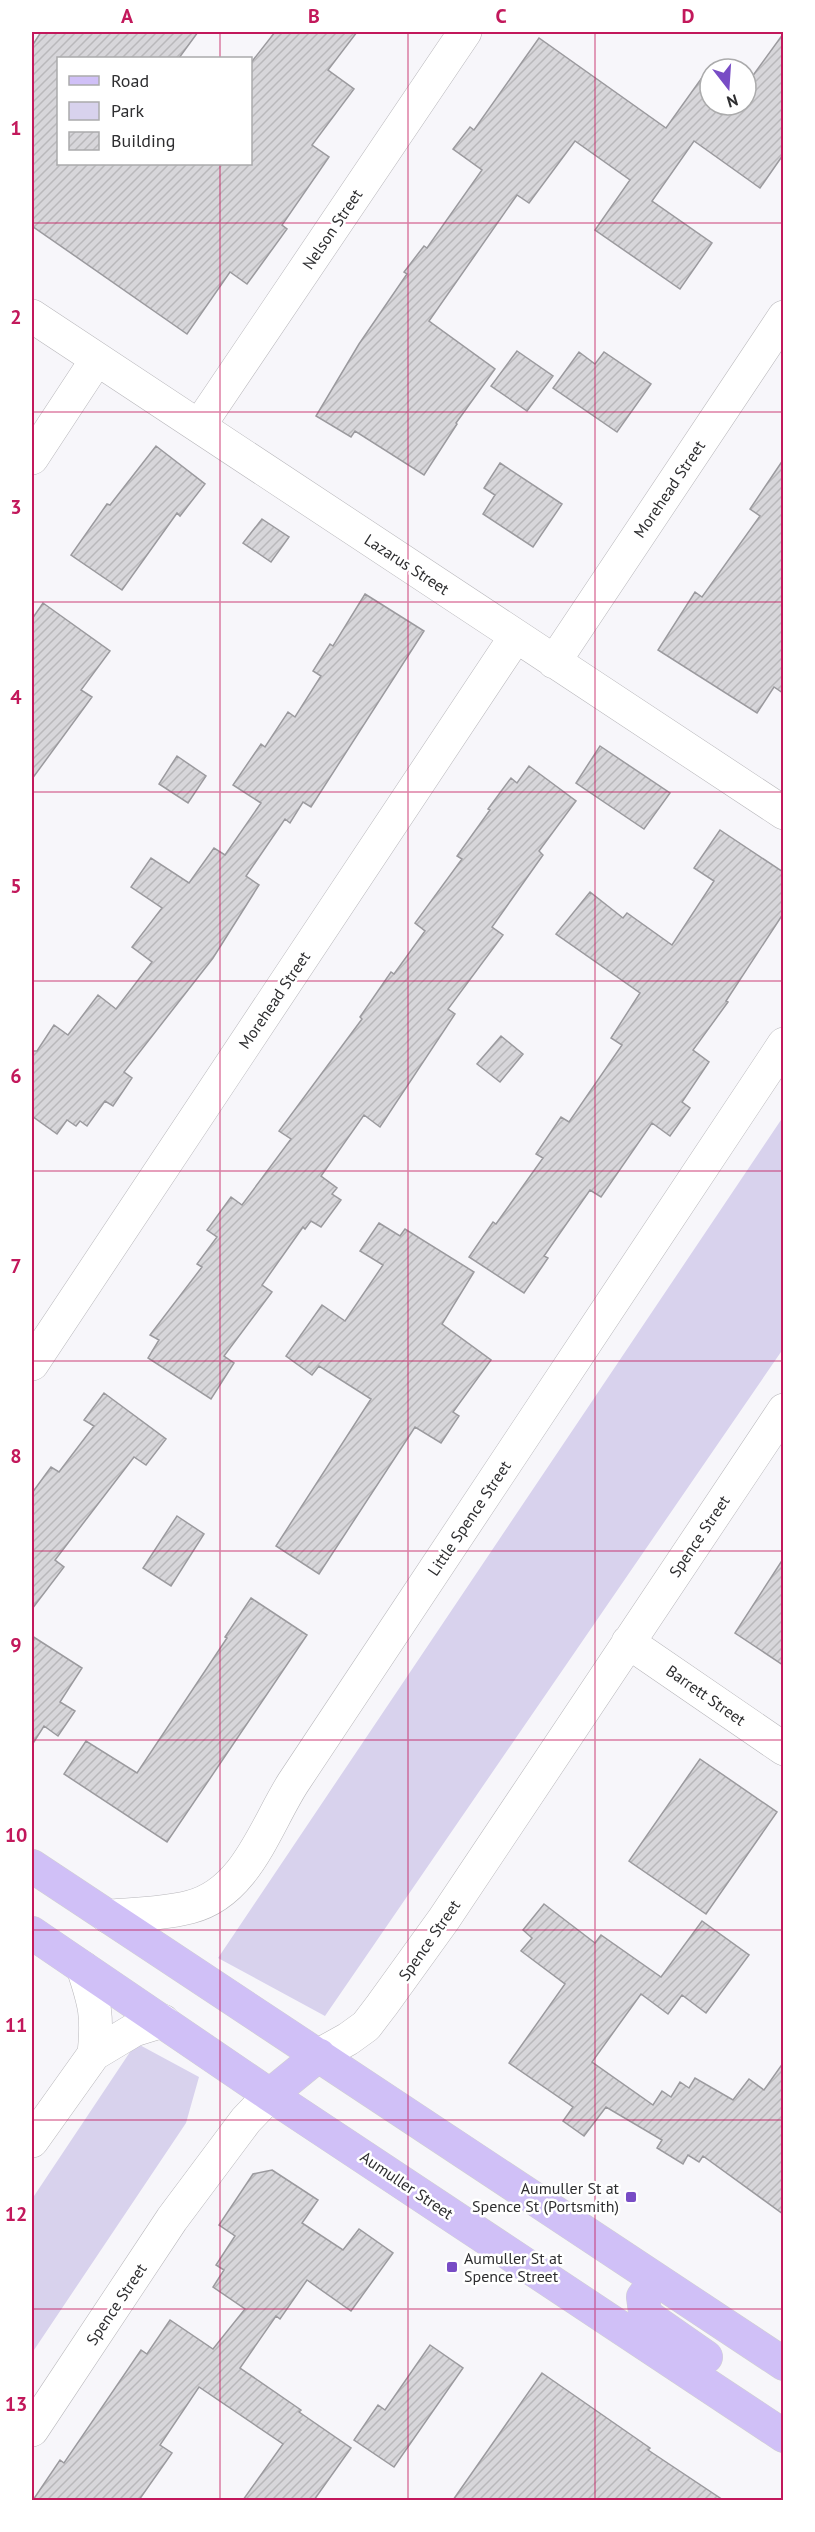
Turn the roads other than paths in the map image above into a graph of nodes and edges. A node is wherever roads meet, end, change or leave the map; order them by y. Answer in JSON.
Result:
{"nodes":[{"id":1,"x":465,"y":32,"type":"edge"},
{"id":2,"x":32,"y":316,"type":"edge"},
{"id":3,"x":783,"y":316,"type":"edge"},
{"id":4,"x":97,"y":359,"type":"junction"},
{"id":5,"x":199,"y":426,"type":"junction"},
{"id":6,"x":32,"y":458,"type":"edge"},
{"id":7,"x":516,"y":636,"type":"junction"},
{"id":8,"x":554,"y":662,"type":"junction"},
{"id":9,"x":783,"y":813,"type":"edge"},
{"id":10,"x":783,"y":1044,"type":"edge"},
{"id":11,"x":32,"y":1364,"type":"edge"},
{"id":12,"x":783,"y":1410,"type":"edge"},
{"id":13,"x":628,"y":1642,"type":"junction"},
{"id":14,"x":783,"y":1749,"type":"edge"},
{"id":15,"x":32,"y":1866,"type":"edge"},
{"id":16,"x":107,"y":1916,"type":"junction"},
{"id":17,"x":32,"y":1933,"type":"edge"},
{"id":18,"x":83,"y":1968,"type":"junction"},
{"id":19,"x":163,"y":2021,"type":"junction"},
{"id":20,"x":94,"y":2054,"type":"junction"},
{"id":21,"x":319,"y":2055,"type":"junction"},
{"id":22,"x":270,"y":2095,"type":"junction"},
{"id":23,"x":32,"y":2141,"type":"edge"},
{"id":24,"x":656,"y":2280,"type":"junction"},
{"id":25,"x":783,"y":2364,"type":"edge"},
{"id":26,"x":774,"y":2429,"type":"edge"},
{"id":27,"x":32,"y":2430,"type":"edge"}],
"edges":[{"from":1,"to":5,"type":"street","name":"Nelson Street"},
{"from":2,"to":4,"type":"street","name":"Lazarus Street"},
{"from":3,"to":8,"type":"street","name":"Morehead Street"},
{"from":4,"to":5,"type":"street","name":"Lazarus Street"},
{"from":4,"to":6,"type":"street"},
{"from":5,"to":7,"type":"street","name":"Lazarus Street"},
{"from":7,"to":8,"type":"street","name":"Lazarus Street"},
{"from":7,"to":11,"type":"street","name":"Morehead Street"},
{"from":8,"to":9,"type":"street","name":"Lazarus Street"},
{"from":10,"to":16,"type":"street","name":"Little Spence Street"},
{"from":12,"to":13,"type":"street","name":"Spence Street"},
{"from":13,"to":14,"type":"street","name":"Barrett Street"},
{"from":13,"to":21,"type":"street","name":"Spence Street"},
{"from":15,"to":16,"type":"main road"},
{"from":16,"to":21,"type":"main road"},
{"from":17,"to":18,"type":"main road","name":"Aumuller Street"},
{"from":18,"to":19,"type":"main road","name":"Aumuller Street"},
{"from":18,"to":20,"type":"street"},
{"from":19,"to":20,"type":"street"},
{"from":19,"to":22,"type":"main road","name":"Aumuller Street"},
{"from":20,"to":23,"type":"street"},
{"from":21,"to":22,"type":"main road","name":"Spence Street"},
{"from":21,"to":24,"type":"main road"},
{"from":22,"to":26,"type":"main road","name":"Aumuller Street"},
{"from":22,"to":27,"type":"street","name":"Spence Street"},
{"from":24,"to":25,"type":"main road"},
{"from":24,"to":26,"type":"main road"}]}
